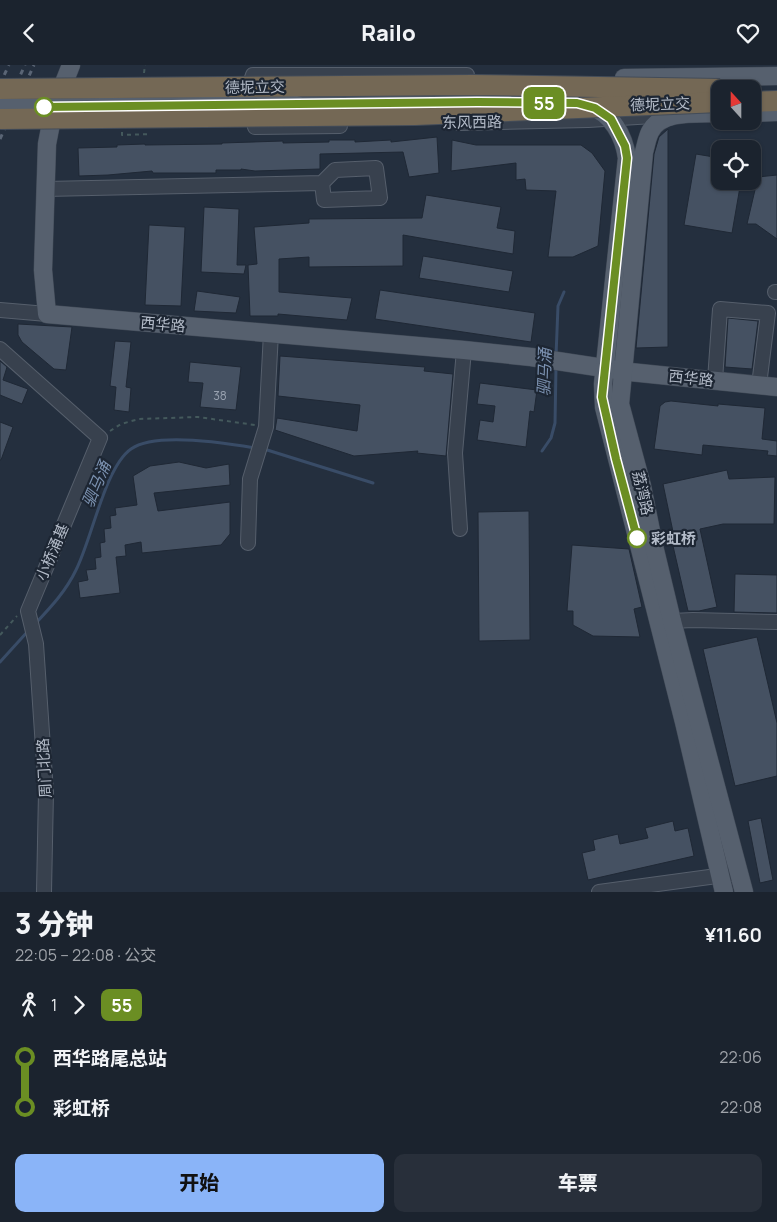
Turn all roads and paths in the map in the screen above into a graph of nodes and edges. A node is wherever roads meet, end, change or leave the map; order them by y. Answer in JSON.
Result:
{"nodes":[{"id":1,"x":70,"y":65,"type":"edge"},
{"id":2,"x":631,"y":72,"type":"edge"},
{"id":3,"x":777,"y":76,"type":"edge"},
{"id":4,"x":0,"y":89,"type":"edge"},
{"id":5,"x":711,"y":89,"type":"edge"},
{"id":6,"x":761,"y":89,"type":"edge"},
{"id":7,"x":777,"y":89,"type":"edge"},
{"id":8,"x":0,"y":93,"type":"edge"},
{"id":9,"x":477,"y":99,"type":"junction"},
{"id":10,"x":761,"y":101,"type":"edge"},
{"id":11,"x":777,"y":101,"type":"edge"},
{"id":12,"x":711,"y":102,"type":"edge"},
{"id":13,"x":577,"y":103,"type":"junction"},
{"id":14,"x":38,"y":109,"type":"junction"},
{"id":15,"x":0,"y":111,"type":"edge"},
{"id":16,"x":777,"y":112,"type":"edge"},
{"id":17,"x":711,"y":113,"type":"edge"},
{"id":18,"x":761,"y":113,"type":"edge"},
{"id":19,"x":688,"y":114,"type":"junction"},
{"id":20,"x":611,"y":119,"type":"junction"},
{"id":21,"x":122,"y":127,"type":"dead end"},
{"id":22,"x":151,"y":134,"type":"dead end"},
{"id":23,"x":322,"y":183,"type":"dead end"},
{"id":24,"x":45,"y":189,"type":"junction"},
{"id":25,"x":0,"y":310,"type":"edge"},
{"id":26,"x":47,"y":314,"type":"junction"},
{"id":27,"x":271,"y":333,"type":"junction"},
{"id":28,"x":0,"y":349,"type":"edge"},
{"id":29,"x":464,"y":350,"type":"junction"},
{"id":30,"x":606,"y":367,"type":"junction"},
{"id":31,"x":624,"y":371,"type":"junction"},
{"id":32,"x":715,"y":380,"type":"junction"},
{"id":33,"x":759,"y":385,"type":"junction"},
{"id":34,"x":777,"y":387,"type":"edge"},
{"id":35,"x":612,"y":405,"type":"junction"},
{"id":36,"x":264,"y":432,"type":"junction"},
{"id":37,"x":100,"y":438,"type":"junction"},
{"id":38,"x":460,"y":529,"type":"dead end"},
{"id":39,"x":248,"y":543,"type":"dead end"},
{"id":40,"x":28,"y":611,"type":"junction"},
{"id":41,"x":672,"y":621,"type":"junction"},
{"id":42,"x":777,"y":622,"type":"edge"},
{"id":43,"x":0,"y":635,"type":"edge"},
{"id":44,"x":739,"y":873,"type":"junction"},
{"id":45,"x":722,"y":884,"type":"edge"},
{"id":46,"x":44,"y":892,"type":"edge"},
{"id":47,"x":599,"y":892,"type":"edge"},
{"id":48,"x":744,"y":892,"type":"edge"}],
"edges":[{"from":1,"to":24,"type":"main road"},
{"from":2,"to":3,"type":"main road"},
{"from":2,"to":9,"type":"main road"},
{"from":2,"to":20,"type":"street","name":"东风西路"},
{"from":4,"to":5,"type":"highway","name":"德坭立交","bridge":true},
{"from":6,"to":7,"type":"highway"},
{"from":8,"to":14,"type":"main road"},
{"from":9,"to":13,"type":"main road"},
{"from":9,"to":14,"type":"main road","name":"德坭立交"},
{"from":10,"to":11,"type":"highway"},
{"from":12,"to":14,"type":"highway","name":"德坭立交","bridge":true},
{"from":13,"to":19,"type":"main road"},
{"from":13,"to":20,"type":"main road"},
{"from":14,"to":15,"type":"highway","name":"德坭立交","bridge":true},
{"from":16,"to":18,"type":"main road"},
{"from":17,"to":19,"type":"main road","name":"东风西路"},
{"from":19,"to":20,"type":"street","name":"东风西路"},
{"from":19,"to":31,"type":"main road","name":"荔湾路"},
{"from":20,"to":30,"type":"main road","name":"荔湾路"},
{"from":21,"to":22,"type":"path","bridge":true},
{"from":23,"to":24,"type":"street"},
{"from":24,"to":26,"type":"main road"},
{"from":25,"to":26,"type":"street"},
{"from":26,"to":27,"type":"main road","name":"西华路"},
{"from":27,"to":29,"type":"main road","name":"西华路"},
{"from":27,"to":36,"type":"street"},
{"from":28,"to":37,"type":"street"},
{"from":29,"to":30,"type":"main road","name":"西华路"},
{"from":29,"to":38,"type":"street"},
{"from":30,"to":31,"type":"main road","name":"西华路"},
{"from":30,"to":35,"type":"main road","name":"荔湾路"},
{"from":31,"to":32,"type":"main road","name":"西华路"},
{"from":31,"to":35,"type":"main road","name":"荔湾路"},
{"from":32,"to":33,"type":"main road","name":"西华路"},
{"from":32,"to":33,"type":"street"},
{"from":33,"to":34,"type":"main road","name":"西华路"},
{"from":35,"to":41,"type":"main road","name":"荔湾路"},
{"from":35,"to":45,"type":"main road","name":"荔湾路"},
{"from":36,"to":37,"type":"path"},
{"from":36,"to":39,"type":"street"},
{"from":37,"to":40,"type":"street","name":"小桥涌基"},
{"from":40,"to":43,"type":"path"},
{"from":40,"to":46,"type":"street","name":"周门北路"},
{"from":41,"to":42,"type":"street"},
{"from":41,"to":44,"type":"main road","name":"荔湾路"},
{"from":44,"to":45,"type":"street"},
{"from":44,"to":48,"type":"main road","name":"荔湾路"},
{"from":45,"to":47,"type":"street"}]}
